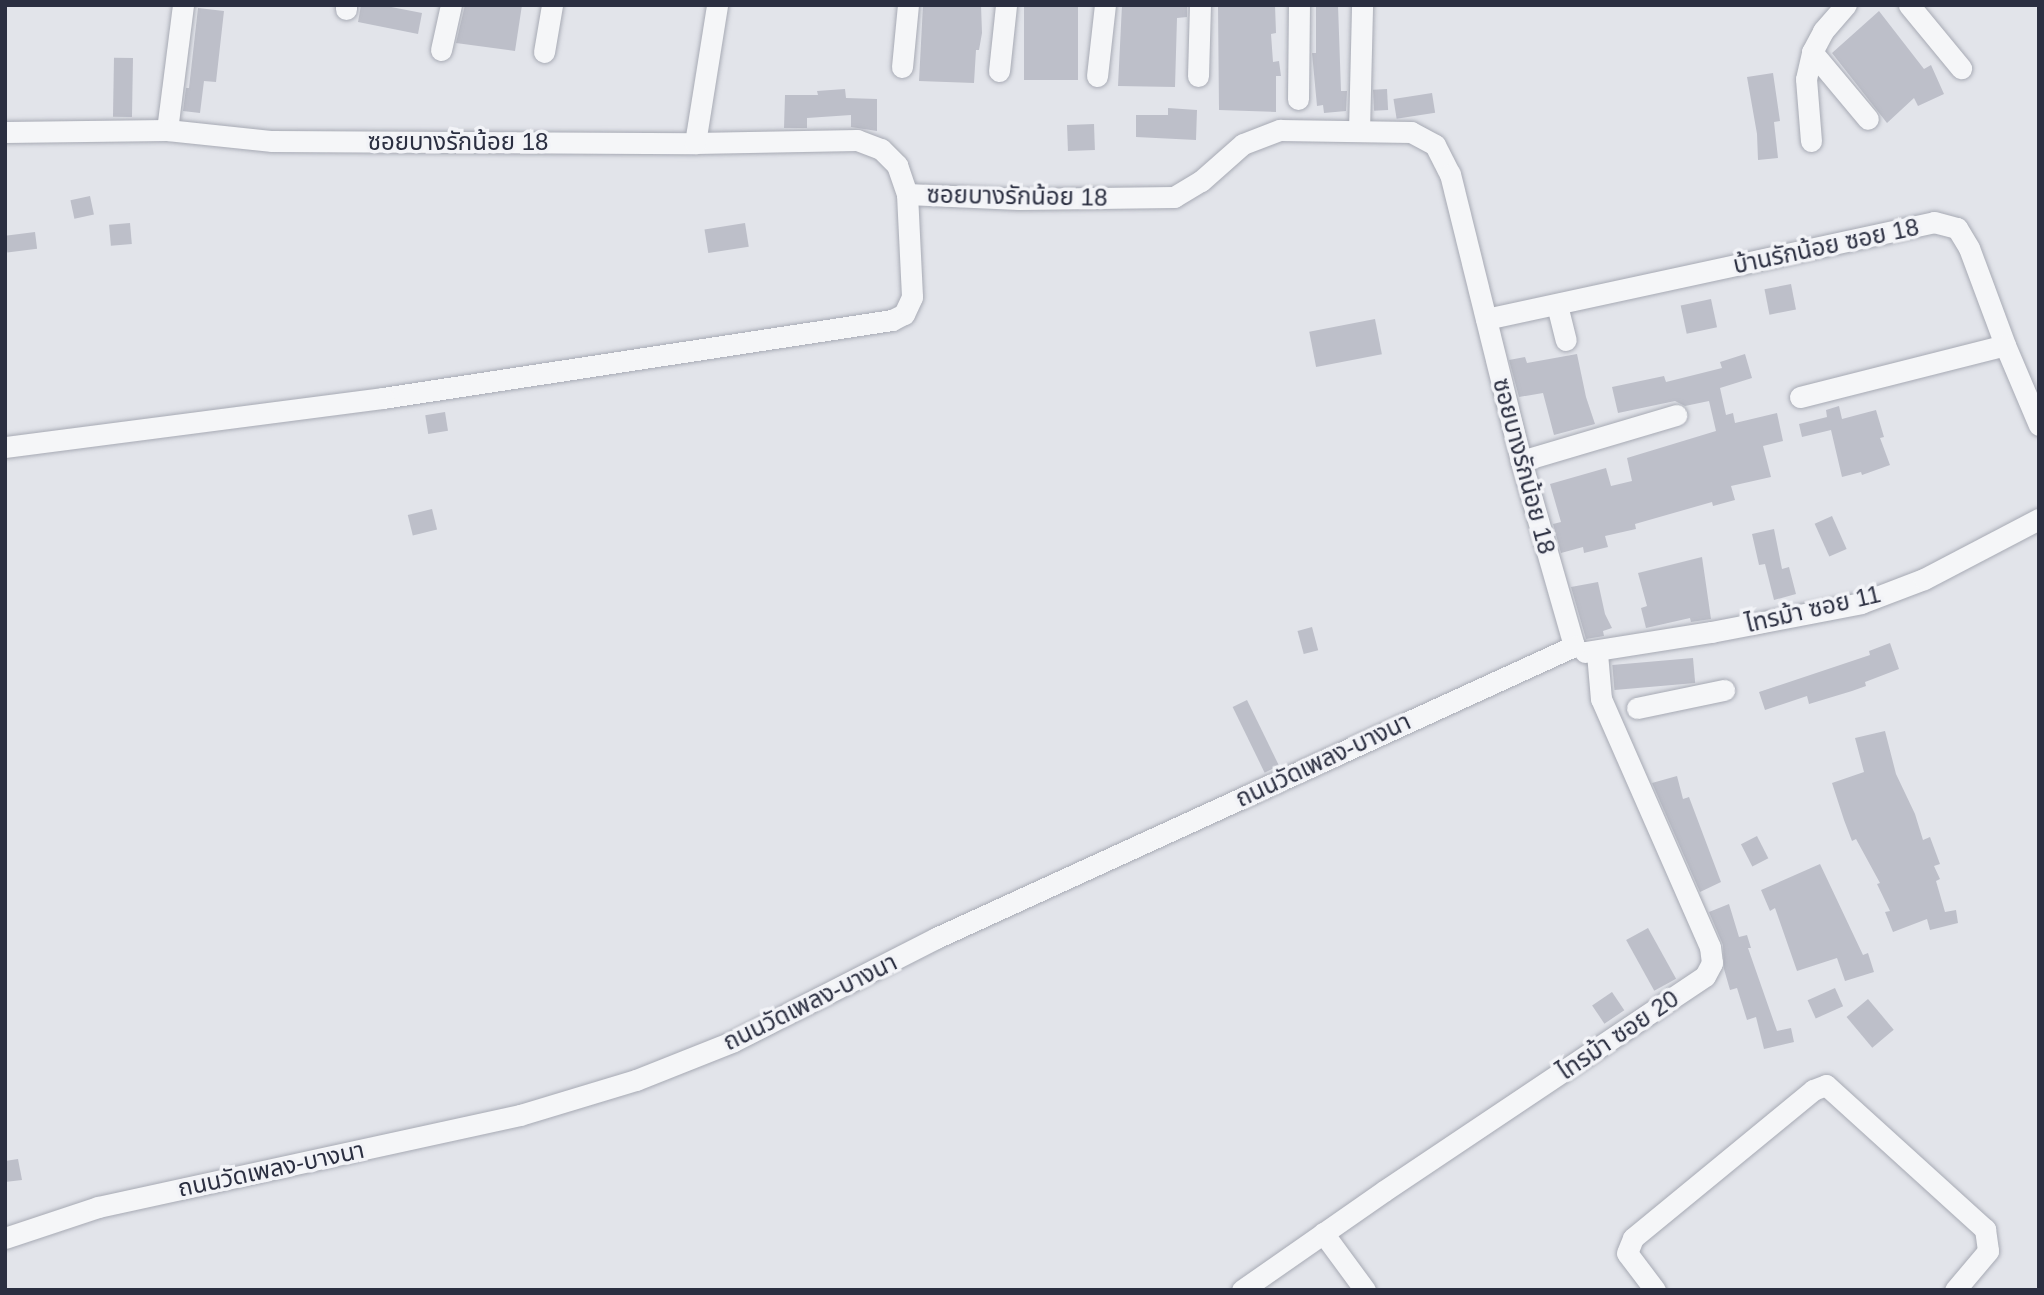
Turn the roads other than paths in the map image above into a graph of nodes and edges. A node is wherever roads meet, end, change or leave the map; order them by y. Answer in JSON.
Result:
{"nodes":[{"id":1,"x":183,"y":5,"type":"edge"},
{"id":2,"x":451,"y":5,"type":"edge"},
{"id":3,"x":552,"y":5,"type":"edge"},
{"id":4,"x":717,"y":5,"type":"edge"},
{"id":5,"x":908,"y":5,"type":"edge"},
{"id":6,"x":1006,"y":5,"type":"edge"},
{"id":7,"x":1105,"y":5,"type":"edge"},
{"id":8,"x":1200,"y":5,"type":"edge"},
{"id":9,"x":1299,"y":5,"type":"edge"},
{"id":10,"x":1362,"y":5,"type":"edge"},
{"id":11,"x":1846,"y":5,"type":"edge"},
{"id":12,"x":1909,"y":5,"type":"edge"},
{"id":13,"x":441,"y":50,"type":"dead end"},
{"id":14,"x":544,"y":52,"type":"dead end"},
{"id":15,"x":1812,"y":52,"type":"junction"},
{"id":16,"x":902,"y":67,"type":"dead end"},
{"id":17,"x":1961,"y":68,"type":"dead end"},
{"id":18,"x":999,"y":71,"type":"dead end"},
{"id":19,"x":1097,"y":76,"type":"dead end"},
{"id":20,"x":1198,"y":76,"type":"dead end"},
{"id":21,"x":1298,"y":99,"type":"dead end"},
{"id":22,"x":1868,"y":120,"type":"dead end"},
{"id":23,"x":167,"y":130,"type":"junction"},
{"id":24,"x":1359,"y":131,"type":"junction"},
{"id":25,"x":5,"y":132,"type":"edge"},
{"id":26,"x":1811,"y":141,"type":"dead end"},
{"id":27,"x":695,"y":143,"type":"junction"},
{"id":28,"x":907,"y":194,"type":"junction"},
{"id":29,"x":1557,"y":305,"type":"junction"},
{"id":30,"x":1486,"y":319,"type":"junction"},
{"id":31,"x":1566,"y":340,"type":"dead end"},
{"id":32,"x":2005,"y":345,"type":"junction"},
{"id":33,"x":1800,"y":397,"type":"dead end"},
{"id":34,"x":1676,"y":415,"type":"dead end"},
{"id":35,"x":2039,"y":425,"type":"edge"},
{"id":36,"x":5,"y":447,"type":"edge"},
{"id":37,"x":1521,"y":461,"type":"junction"},
{"id":38,"x":2039,"y":519,"type":"edge"},
{"id":39,"x":1574,"y":646,"type":"junction"},
{"id":40,"x":1597,"y":653,"type":"junction"},
{"id":41,"x":1724,"y":690,"type":"dead end"},
{"id":42,"x":1637,"y":708,"type":"dead end"},
{"id":43,"x":1323,"y":1233,"type":"junction"},
{"id":44,"x":5,"y":1238,"type":"edge"},
{"id":45,"x":1242,"y":1290,"type":"edge"},
{"id":46,"x":1366,"y":1290,"type":"edge"},
{"id":47,"x":1656,"y":1290,"type":"edge"},
{"id":48,"x":1955,"y":1290,"type":"edge"}],
"edges":[{"from":1,"to":23,"type":"street"},
{"from":2,"to":13,"type":"street"},
{"from":3,"to":14,"type":"street"},
{"from":4,"to":27,"type":"street"},
{"from":5,"to":16,"type":"street"},
{"from":6,"to":18,"type":"street"},
{"from":7,"to":19,"type":"street"},
{"from":8,"to":20,"type":"street"},
{"from":9,"to":21,"type":"street"},
{"from":10,"to":24,"type":"street"},
{"from":11,"to":15,"type":"street"},
{"from":12,"to":17,"type":"street"},
{"from":15,"to":22,"type":"street"},
{"from":15,"to":26,"type":"street"},
{"from":23,"to":25,"type":"street","name":"ซอยบางรักน้อย 18"},
{"from":23,"to":27,"type":"street","name":"ซอยบางรักน้อย 18"},
{"from":24,"to":28,"type":"street","name":"ซอยบางรักน้อย 18"},
{"from":24,"to":30,"type":"street","name":"ซอยบางรักน้อย 18"},
{"from":27,"to":28,"type":"street","name":"ซอยบางรักน้อย 18"},
{"from":28,"to":36,"type":"street"},
{"from":29,"to":30,"type":"street","name":"บ้านรักน้อย ซอย 18"},
{"from":29,"to":31,"type":"street"},
{"from":29,"to":32,"type":"street","name":"บ้านรักน้อย ซอย 18"},
{"from":30,"to":37,"type":"street","name":"ซอยบางรักน้อย 18"},
{"from":32,"to":33,"type":"street"},
{"from":32,"to":35,"type":"street","name":"บ้านรักน้อย ซอย 18"},
{"from":34,"to":37,"type":"street"},
{"from":37,"to":39,"type":"street","name":"ซอยบางรักน้อย 18"},
{"from":38,"to":40,"type":"street","name":"ไทรม้า ซอย 11"},
{"from":39,"to":40,"type":"street"},
{"from":39,"to":44,"type":"street","name":"ถนนวัดเพลง-บางนา"},
{"from":40,"to":43,"type":"street","name":"ไทรม้า ซอย 20"},
{"from":41,"to":42,"type":"street"},
{"from":43,"to":45,"type":"street","name":"ไทรม้า ซอย 20"},
{"from":43,"to":46,"type":"street"},
{"from":47,"to":48,"type":"street"}]}
